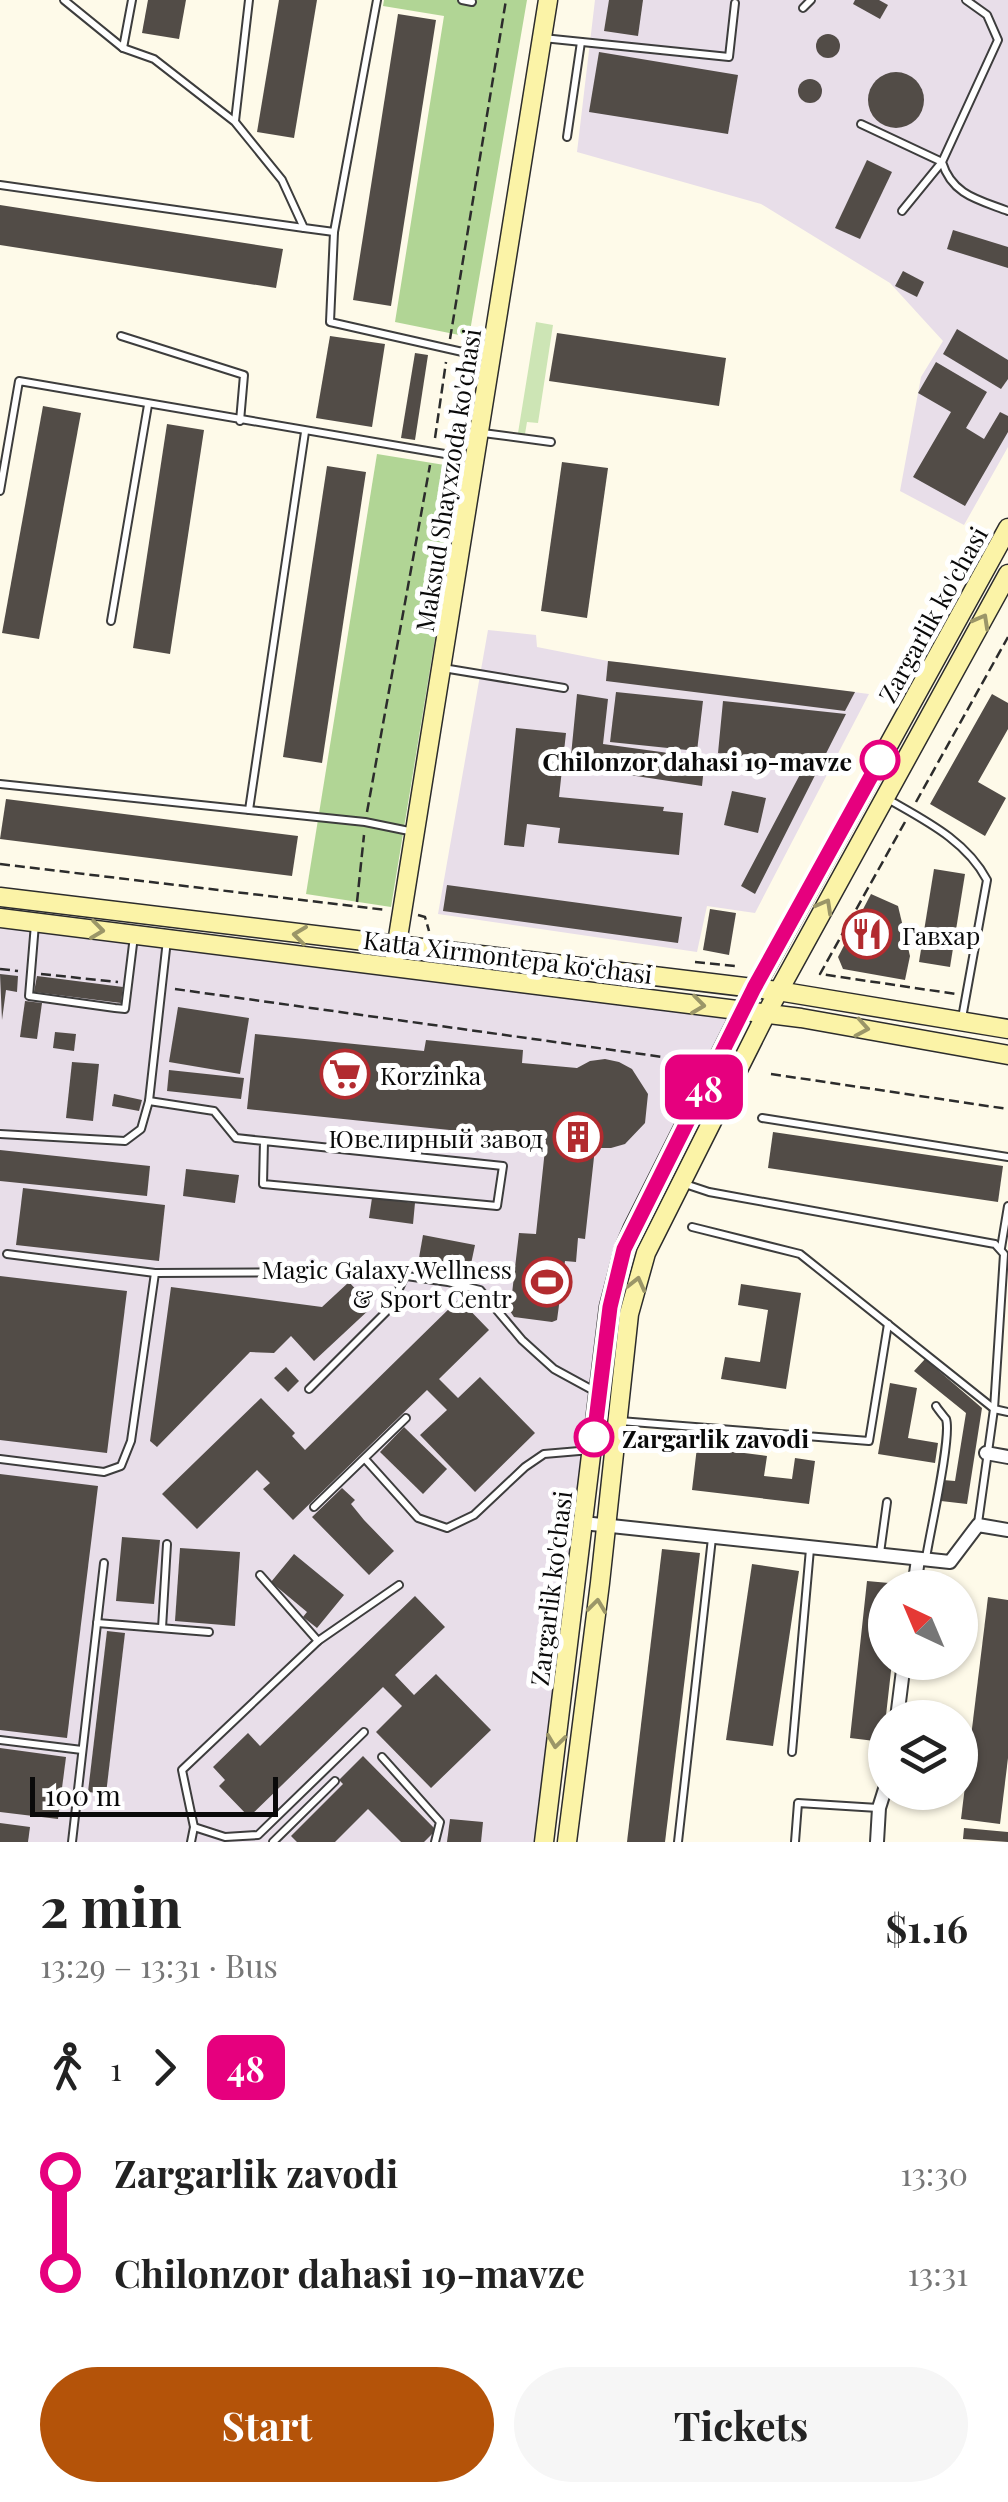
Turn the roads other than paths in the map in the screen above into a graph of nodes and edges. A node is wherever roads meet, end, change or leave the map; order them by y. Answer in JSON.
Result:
{"nodes":[{"id":1,"x":64,"y":0,"type":"edge"},
{"id":2,"x":132,"y":0,"type":"edge"},
{"id":3,"x":249,"y":0,"type":"edge"},
{"id":4,"x":378,"y":0,"type":"edge"},
{"id":5,"x":462,"y":0,"type":"edge"},
{"id":6,"x":548,"y":0,"type":"edge"},
{"id":7,"x":811,"y":0,"type":"edge"},
{"id":8,"x":966,"y":0,"type":"edge"},
{"id":9,"x":472,"y":2,"type":"edge"},
{"id":10,"x":734,"y":3,"type":"dead end"},
{"id":11,"x":803,"y":8,"type":"dead end"},
{"id":12,"x":542,"y":38,"type":"junction"},
{"id":13,"x":581,"y":42,"type":"junction"},
{"id":14,"x":123,"y":48,"type":"junction"},
{"id":15,"x":235,"y":122,"type":"junction"},
{"id":16,"x":861,"y":124,"type":"dead end"},
{"id":17,"x":567,"y":137,"type":"dead end"},
{"id":18,"x":942,"y":162,"type":"junction"},
{"id":19,"x":0,"y":186,"type":"edge"},
{"id":20,"x":902,"y":211,"type":"dead end"},
{"id":21,"x":1008,"y":211,"type":"edge"},
{"id":22,"x":304,"y":228,"type":"junction"},
{"id":23,"x":334,"y":232,"type":"junction"},
{"id":24,"x":121,"y":336,"type":"dead end"},
{"id":25,"x":492,"y":359,"type":"junction"},
{"id":26,"x":148,"y":405,"type":"junction"},
{"id":27,"x":240,"y":421,"type":"junction"},
{"id":28,"x":304,"y":432,"type":"junction"},
{"id":29,"x":480,"y":432,"type":"junction"},
{"id":30,"x":551,"y":442,"type":"dead end"},
{"id":31,"x":476,"y":459,"type":"junction"},
{"id":32,"x":0,"y":491,"type":"edge"},
{"id":33,"x":1008,"y":528,"type":"edge"},
{"id":34,"x":1008,"y":574,"type":"edge"},
{"id":35,"x":111,"y":622,"type":"dead end"},
{"id":36,"x":442,"y":668,"type":"junction"},
{"id":37,"x":564,"y":688,"type":"dead end"},
{"id":38,"x":0,"y":784,"type":"edge"},
{"id":39,"x":885,"y":797,"type":"junction"},
{"id":40,"x":248,"y":810,"type":"junction"},
{"id":41,"x":415,"y":832,"type":"junction"},
{"id":42,"x":0,"y":898,"type":"edge"},
{"id":43,"x":0,"y":918,"type":"edge"},
{"id":44,"x":35,"y":922,"type":"junction"},
{"id":45,"x":134,"y":935,"type":"junction"},
{"id":46,"x":167,"y":939,"type":"junction"},
{"id":47,"x":395,"y":957,"type":"junction"},
{"id":48,"x":778,"y":991,"type":"junction"},
{"id":49,"x":755,"y":1003,"type":"junction"},
{"id":50,"x":961,"y":1019,"type":"junction"},
{"id":51,"x":1008,"y":1029,"type":"edge"},
{"id":52,"x":1008,"y":1055,"type":"edge"},
{"id":53,"x":149,"y":1102,"type":"junction"},
{"id":54,"x":762,"y":1118,"type":"dead end"},
{"id":55,"x":0,"y":1134,"type":"edge"},
{"id":56,"x":264,"y":1141,"type":"junction"},
{"id":57,"x":1008,"y":1157,"type":"edge"},
{"id":58,"x":680,"y":1183,"type":"junction"},
{"id":59,"x":1008,"y":1206,"type":"edge"},
{"id":60,"x":692,"y":1228,"type":"dead end"},
{"id":61,"x":1001,"y":1248,"type":"junction"},
{"id":62,"x":7,"y":1254,"type":"dead end"},
{"id":63,"x":155,"y":1273,"type":"junction"},
{"id":64,"x":405,"y":1276,"type":"junction"},
{"id":65,"x":888,"y":1324,"type":"junction"},
{"id":66,"x":310,"y":1389,"type":"dead end"},
{"id":67,"x":599,"y":1394,"type":"junction"},
{"id":68,"x":936,"y":1406,"type":"dead end"},
{"id":69,"x":994,"y":1409,"type":"junction"},
{"id":70,"x":1008,"y":1412,"type":"edge"},
{"id":71,"x":406,"y":1418,"type":"dead end"},
{"id":72,"x":618,"y":1420,"type":"junction"},
{"id":73,"x":592,"y":1450,"type":"junction"},
{"id":74,"x":986,"y":1454,"type":"junction"},
{"id":75,"x":1008,"y":1457,"type":"edge"},
{"id":76,"x":0,"y":1459,"type":"edge"},
{"id":77,"x":365,"y":1459,"type":"junction"},
{"id":78,"x":887,"y":1502,"type":"dead end"},
{"id":79,"x":314,"y":1507,"type":"dead end"},
{"id":80,"x":583,"y":1523,"type":"junction"},
{"id":81,"x":978,"y":1525,"type":"junction"},
{"id":82,"x":606,"y":1526,"type":"junction"},
{"id":83,"x":1008,"y":1530,"type":"edge"},
{"id":84,"x":712,"y":1538,"type":"junction"},
{"id":85,"x":168,"y":1544,"type":"dead end"},
{"id":86,"x":810,"y":1548,"type":"junction"},
{"id":87,"x":880,"y":1555,"type":"junction"},
{"id":88,"x":922,"y":1559,"type":"junction"},
{"id":89,"x":104,"y":1562,"type":"dead end"},
{"id":90,"x":919,"y":1570,"type":"edge"},
{"id":91,"x":260,"y":1574,"type":"dead end"},
{"id":92,"x":399,"y":1585,"type":"dead end"},
{"id":93,"x":97,"y":1624,"type":"junction"},
{"id":94,"x":162,"y":1628,"type":"junction"},
{"id":95,"x":209,"y":1632,"type":"dead end"},
{"id":96,"x":318,"y":1641,"type":"junction"},
{"id":97,"x":364,"y":1732,"type":"dead end"},
{"id":98,"x":0,"y":1740,"type":"edge"},
{"id":99,"x":82,"y":1750,"type":"junction"},
{"id":100,"x":792,"y":1752,"type":"dead end"},
{"id":101,"x":382,"y":1757,"type":"dead end"},
{"id":102,"x":334,"y":1782,"type":"dead end"},
{"id":103,"x":868,"y":1807,"type":"edge"},
{"id":104,"x":879,"y":1810,"type":"edge"},
{"id":105,"x":194,"y":1827,"type":"junction"},
{"id":106,"x":72,"y":1842,"type":"edge"},
{"id":107,"x":191,"y":1842,"type":"edge"},
{"id":108,"x":274,"y":1842,"type":"edge"},
{"id":109,"x":435,"y":1842,"type":"edge"},
{"id":110,"x":544,"y":1842,"type":"edge"},
{"id":111,"x":567,"y":1842,"type":"edge"},
{"id":112,"x":678,"y":1842,"type":"edge"},
{"id":113,"x":795,"y":1842,"type":"edge"},
{"id":114,"x":877,"y":1842,"type":"edge"}],
"edges":[{"from":1,"to":14,"type":"lane"},
{"from":2,"to":14,"type":"lane"},
{"from":3,"to":15,"type":"lane"},
{"from":4,"to":23,"type":"lane"},
{"from":5,"to":9,"type":"lane"},
{"from":6,"to":12,"type":"main road","name":"Maksud Shayxzoda ko'chasi"},
{"from":7,"to":11,"type":"lane"},
{"from":8,"to":18,"type":"lane"},
{"from":10,"to":13,"type":"lane"},
{"from":12,"to":13,"type":"lane"},
{"from":12,"to":25,"type":"main road","name":"Maksud Shayxzoda ko'chasi"},
{"from":13,"to":17,"type":"lane"},
{"from":14,"to":15,"type":"lane"},
{"from":15,"to":22,"type":"lane"},
{"from":16,"to":18,"type":"lane"},
{"from":18,"to":20,"type":"lane"},
{"from":18,"to":21,"type":"lane"},
{"from":19,"to":22,"type":"lane"},
{"from":22,"to":23,"type":"lane"},
{"from":23,"to":25,"type":"lane"},
{"from":24,"to":27,"type":"lane"},
{"from":25,"to":29,"type":"main road","name":"Maksud Shayxzoda ko'chasi"},
{"from":26,"to":27,"type":"lane"},
{"from":26,"to":32,"type":"lane"},
{"from":26,"to":35,"type":"lane"},
{"from":27,"to":28,"type":"lane"},
{"from":28,"to":31,"type":"lane"},
{"from":28,"to":40,"type":"lane"},
{"from":29,"to":30,"type":"lane"},
{"from":29,"to":31,"type":"main road","name":"Maksud Shayxzoda ko'chasi"},
{"from":31,"to":36,"type":"main road","name":"Maksud Shayxzoda ko'chasi"},
{"from":33,"to":49,"type":"main road","name":"Zargarlik ko'chasi"},
{"from":39,"to":34,"type":"main road","name":"Zargarlik ko'chasi","one_way":true},
{"from":36,"to":37,"type":"lane"},
{"from":36,"to":41,"type":"main road","name":"Maksud Shayxzoda ko'chasi"},
{"from":38,"to":40,"type":"lane"},
{"from":48,"to":39,"type":"main road","name":"Zargarlik ko'chasi","one_way":true},
{"from":39,"to":50,"type":"lane"},
{"from":40,"to":41,"type":"lane"},
{"from":41,"to":47,"type":"main road","name":"Maksud Shayxzoda ko'chasi"},
{"from":47,"to":42,"type":"main road","name":"Katta Xirmontepa koʻchasi","one_way":true},
{"from":43,"to":44,"type":"main road","name":"Katta Xirmontepa koʻchasi"},
{"from":44,"to":45,"type":"main road","name":"Katta Xirmontepa koʻchasi","one_way":true},
{"from":44,"to":45,"type":"lane"},
{"from":45,"to":46,"type":"main road","name":"Katta Xirmontepa koʻchasi"},
{"from":46,"to":47,"type":"main road","name":"Katta Xirmontepa koʻchasi"},
{"from":46,"to":53,"type":"lane"},
{"from":47,"to":49,"type":"main road","name":"Katta Xirmontepa koʻchasi"},
{"from":48,"to":49,"type":"main road","name":"Katta Xirmontepa koʻchasi"},
{"from":48,"to":50,"type":"main road","name":"Katta Xirmontepa koʻchasi"},
{"from":49,"to":52,"type":"main road","name":"Katta Xirmontepa koʻchasi","one_way":true},
{"from":49,"to":58,"type":"main road","name":"Zargarlik ko'chasi"},
{"from":49,"to":67,"type":"main road","name":"Zargarlik ko'chasi"},
{"from":50,"to":51,"type":"main road","name":"Katta Xirmontepa koʻchasi"},
{"from":53,"to":55,"type":"lane"},
{"from":53,"to":56,"type":"lane"},
{"from":54,"to":57,"type":"lane"},
{"from":56,"to":56,"type":"lane"},
{"from":58,"to":61,"type":"lane"},
{"from":72,"to":58,"type":"main road","name":"Zargarlik ko'chasi","one_way":true},
{"from":59,"to":61,"type":"lane"},
{"from":60,"to":65,"type":"lane"},
{"from":61,"to":69,"type":"lane"},
{"from":62,"to":63,"type":"lane"},
{"from":63,"to":64,"type":"lane"},
{"from":63,"to":76,"type":"lane"},
{"from":64,"to":66,"type":"lane"},
{"from":64,"to":67,"type":"lane"},
{"from":65,"to":69,"type":"lane"},
{"from":65,"to":72,"type":"lane"},
{"from":67,"to":73,"type":"main road","name":"Zargarlik ko'chasi"},
{"from":68,"to":88,"type":"lane"},
{"from":69,"to":70,"type":"lane"},
{"from":69,"to":74,"type":"lane"},
{"from":71,"to":77,"type":"lane"},
{"from":72,"to":82,"type":"main road","name":"Zargarlik ko'chasi"},
{"from":73,"to":77,"type":"lane"},
{"from":73,"to":80,"type":"main road","name":"Zargarlik ko'chasi"},
{"from":74,"to":75,"type":"street"},
{"from":74,"to":81,"type":"lane"},
{"from":77,"to":79,"type":"lane"},
{"from":78,"to":87,"type":"lane"},
{"from":80,"to":82,"type":"street"},
{"from":80,"to":110,"type":"main road","name":"Zargarlik ko'chasi","one_way":true},
{"from":81,"to":83,"type":"street"},
{"from":81,"to":88,"type":"street"},
{"from":82,"to":84,"type":"street"},
{"from":111,"to":82,"type":"main road","name":"Zargarlik ko'chasi","one_way":true},
{"from":84,"to":86,"type":"street"},
{"from":84,"to":112,"type":"lane"},
{"from":85,"to":94,"type":"lane"},
{"from":86,"to":87,"type":"street"},
{"from":86,"to":100,"type":"lane"},
{"from":87,"to":88,"type":"street"},
{"from":88,"to":90,"type":"street"},
{"from":89,"to":93,"type":"lane"},
{"from":91,"to":96,"type":"lane"},
{"from":92,"to":96,"type":"lane"},
{"from":93,"to":94,"type":"lane"},
{"from":93,"to":99,"type":"lane"},
{"from":94,"to":95,"type":"lane"},
{"from":96,"to":105,"type":"lane"},
{"from":97,"to":105,"type":"lane"},
{"from":98,"to":99,"type":"lane"},
{"from":99,"to":106,"type":"lane"},
{"from":101,"to":109,"type":"lane"},
{"from":102,"to":108,"type":"lane"},
{"from":103,"to":113,"type":"lane"},
{"from":104,"to":114,"type":"street"},
{"from":105,"to":107,"type":"lane"}]}
